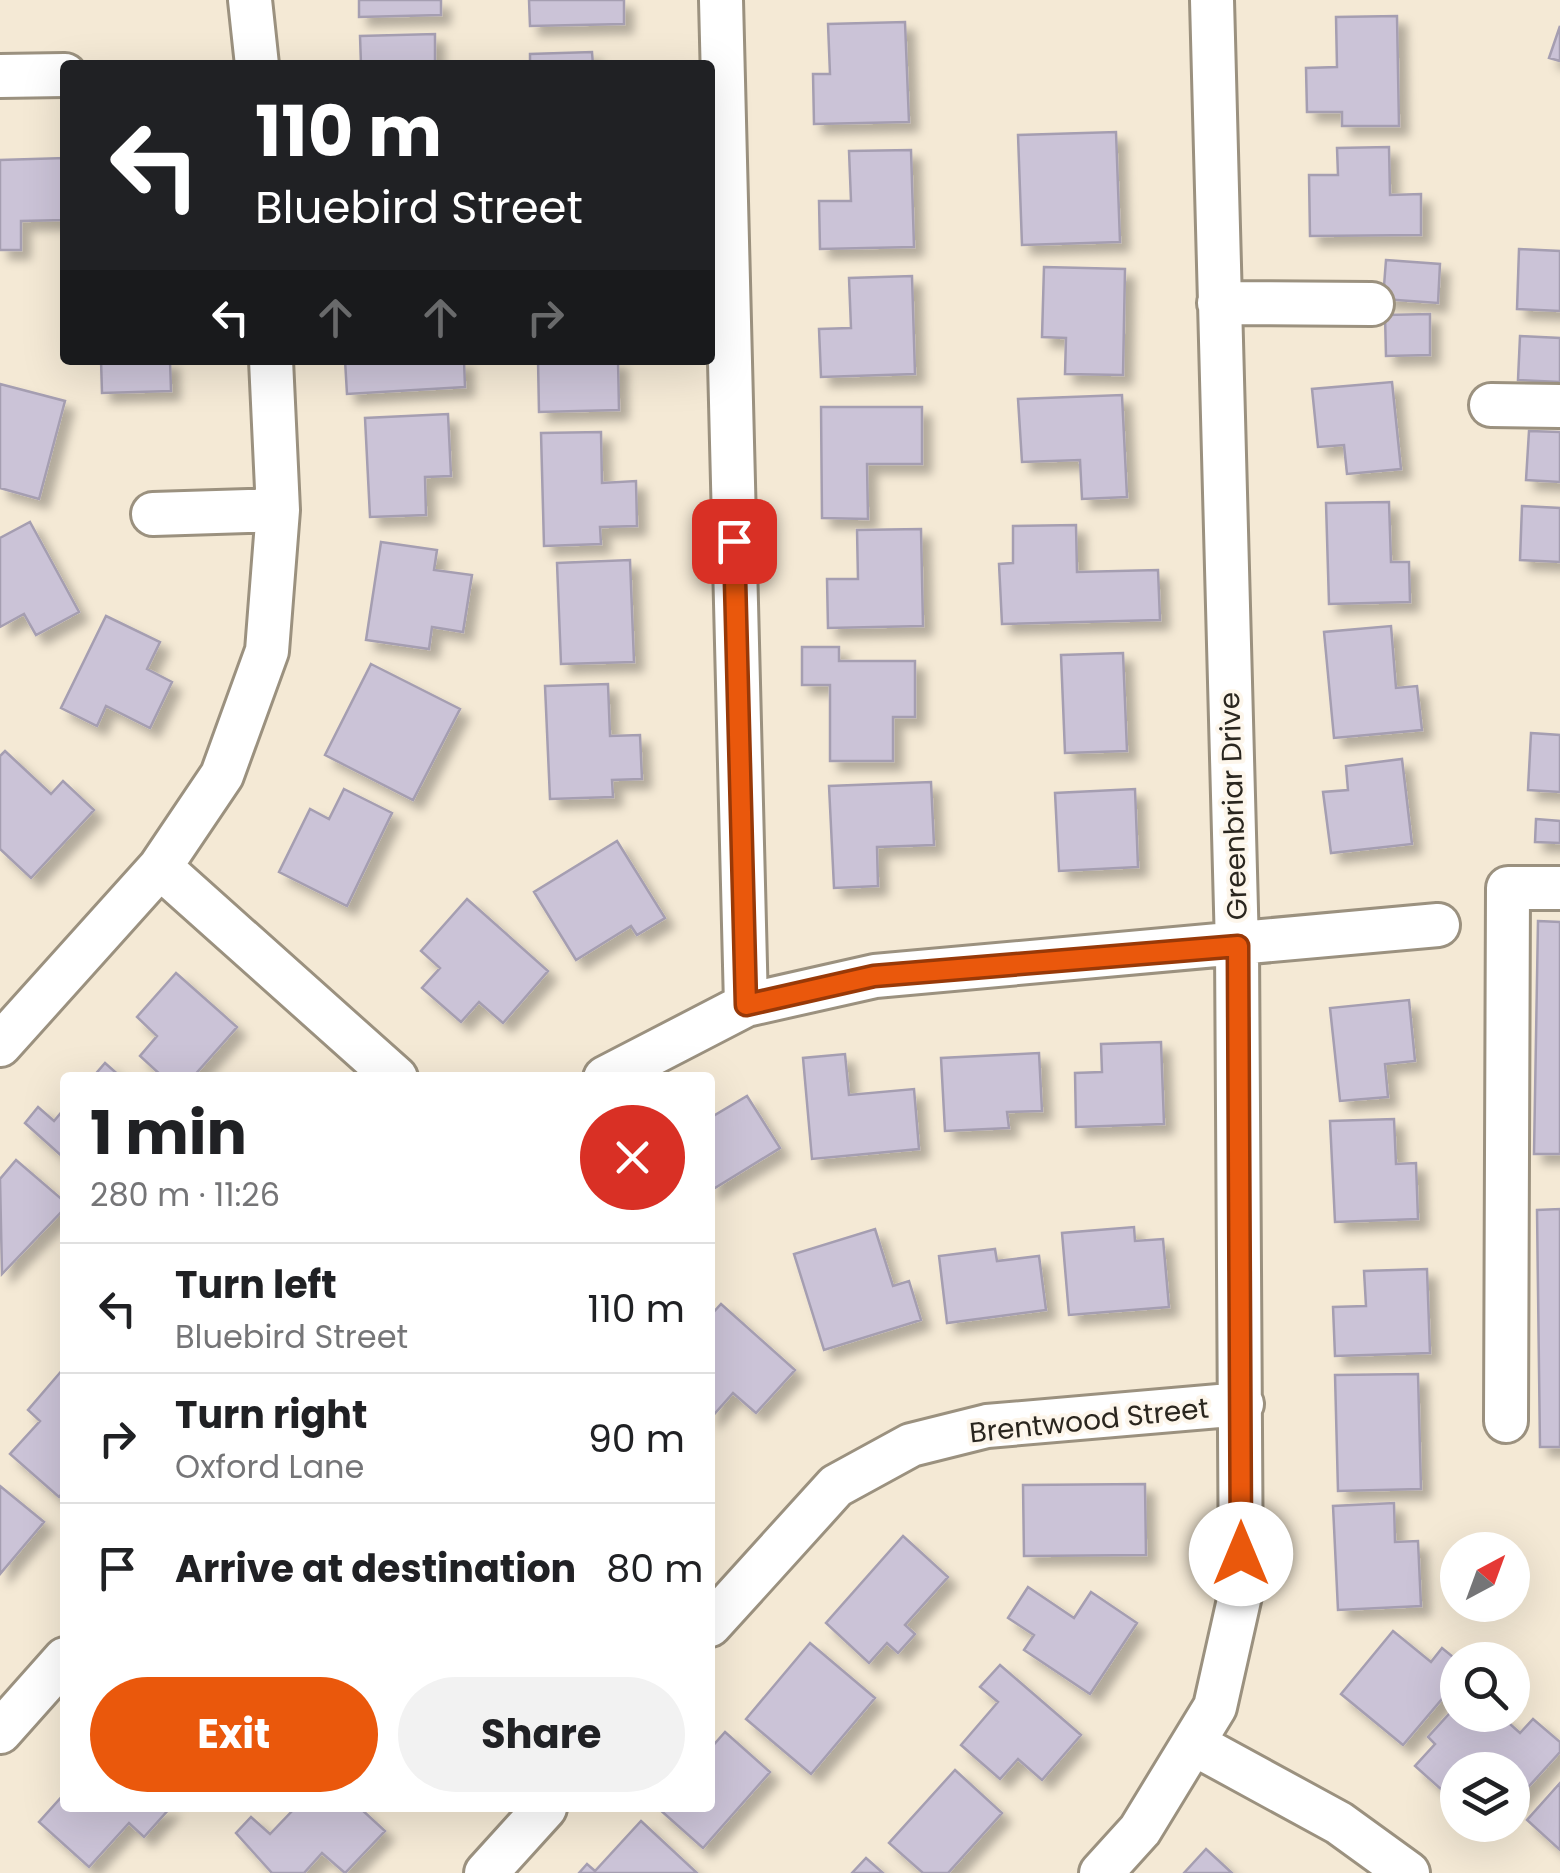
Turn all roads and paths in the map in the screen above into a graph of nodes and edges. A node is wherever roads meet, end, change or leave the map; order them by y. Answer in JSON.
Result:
{"nodes":[{"id":1,"x":250,"y":0,"type":"edge"},
{"id":2,"x":721,"y":0,"type":"edge"},
{"id":3,"x":1212,"y":0,"type":"edge"},
{"id":4,"x":256,"y":60,"type":"edge"},
{"id":5,"x":60,"y":74,"type":"edge"},
{"id":6,"x":0,"y":76,"type":"edge"},
{"id":7,"x":1219,"y":304,"type":"junction"},
{"id":8,"x":1372,"y":304,"type":"dead end"},
{"id":9,"x":271,"y":365,"type":"edge"},
{"id":10,"x":1492,"y":405,"type":"dead end"},
{"id":11,"x":1560,"y":406,"type":"edge"},
{"id":12,"x":278,"y":510,"type":"junction"},
{"id":13,"x":152,"y":514,"type":"dead end"},
{"id":14,"x":160,"y":867,"type":"junction"},
{"id":15,"x":1560,"y":888,"type":"edge"},
{"id":16,"x":1438,"y":925,"type":"dead end"},
{"id":17,"x":1238,"y":946,"type":"junction"},
{"id":18,"x":746,"y":1005,"type":"junction"},
{"id":19,"x":8,"y":1020,"type":"edge"},
{"id":20,"x":389,"y":1072,"type":"edge"},
{"id":21,"x":617,"y":1072,"type":"edge"},
{"id":22,"x":1242,"y":1404,"type":"junction"},
{"id":23,"x":1506,"y":1421,"type":"dead end"},
{"id":24,"x":715,"y":1619,"type":"edge"},
{"id":25,"x":60,"y":1666,"type":"edge"},
{"id":26,"x":0,"y":1732,"type":"edge"},
{"id":27,"x":1196,"y":1745,"type":"junction"},
{"id":28,"x":541,"y":1812,"type":"edge"},
{"id":29,"x":486,"y":1873,"type":"edge"},
{"id":30,"x":1102,"y":1873,"type":"edge"},
{"id":31,"x":1408,"y":1873,"type":"edge"}],
"edges":[{"from":1,"to":4,"type":"street"},
{"from":2,"to":18,"type":"street"},
{"from":3,"to":7,"type":"street","name":"Greenbriar Drive"},
{"from":5,"to":6,"type":"street"},
{"from":7,"to":8,"type":"street"},
{"from":7,"to":17,"type":"street","name":"Greenbriar Drive"},
{"from":9,"to":12,"type":"street"},
{"from":10,"to":11,"type":"street"},
{"from":12,"to":13,"type":"street"},
{"from":12,"to":14,"type":"street"},
{"from":14,"to":19,"type":"street"},
{"from":14,"to":20,"type":"street"},
{"from":15,"to":23,"type":"street"},
{"from":16,"to":17,"type":"street"},
{"from":17,"to":18,"type":"street"},
{"from":17,"to":22,"type":"street","name":"Greenbriar Drive"},
{"from":18,"to":21,"type":"street"},
{"from":22,"to":24,"type":"street","name":"Brentwood Street"},
{"from":22,"to":27,"type":"street","name":"Greenbriar Drive"},
{"from":25,"to":26,"type":"street"},
{"from":27,"to":30,"type":"street","name":"Greenbriar Drive"},
{"from":27,"to":31,"type":"street"},
{"from":28,"to":29,"type":"street"}]}
